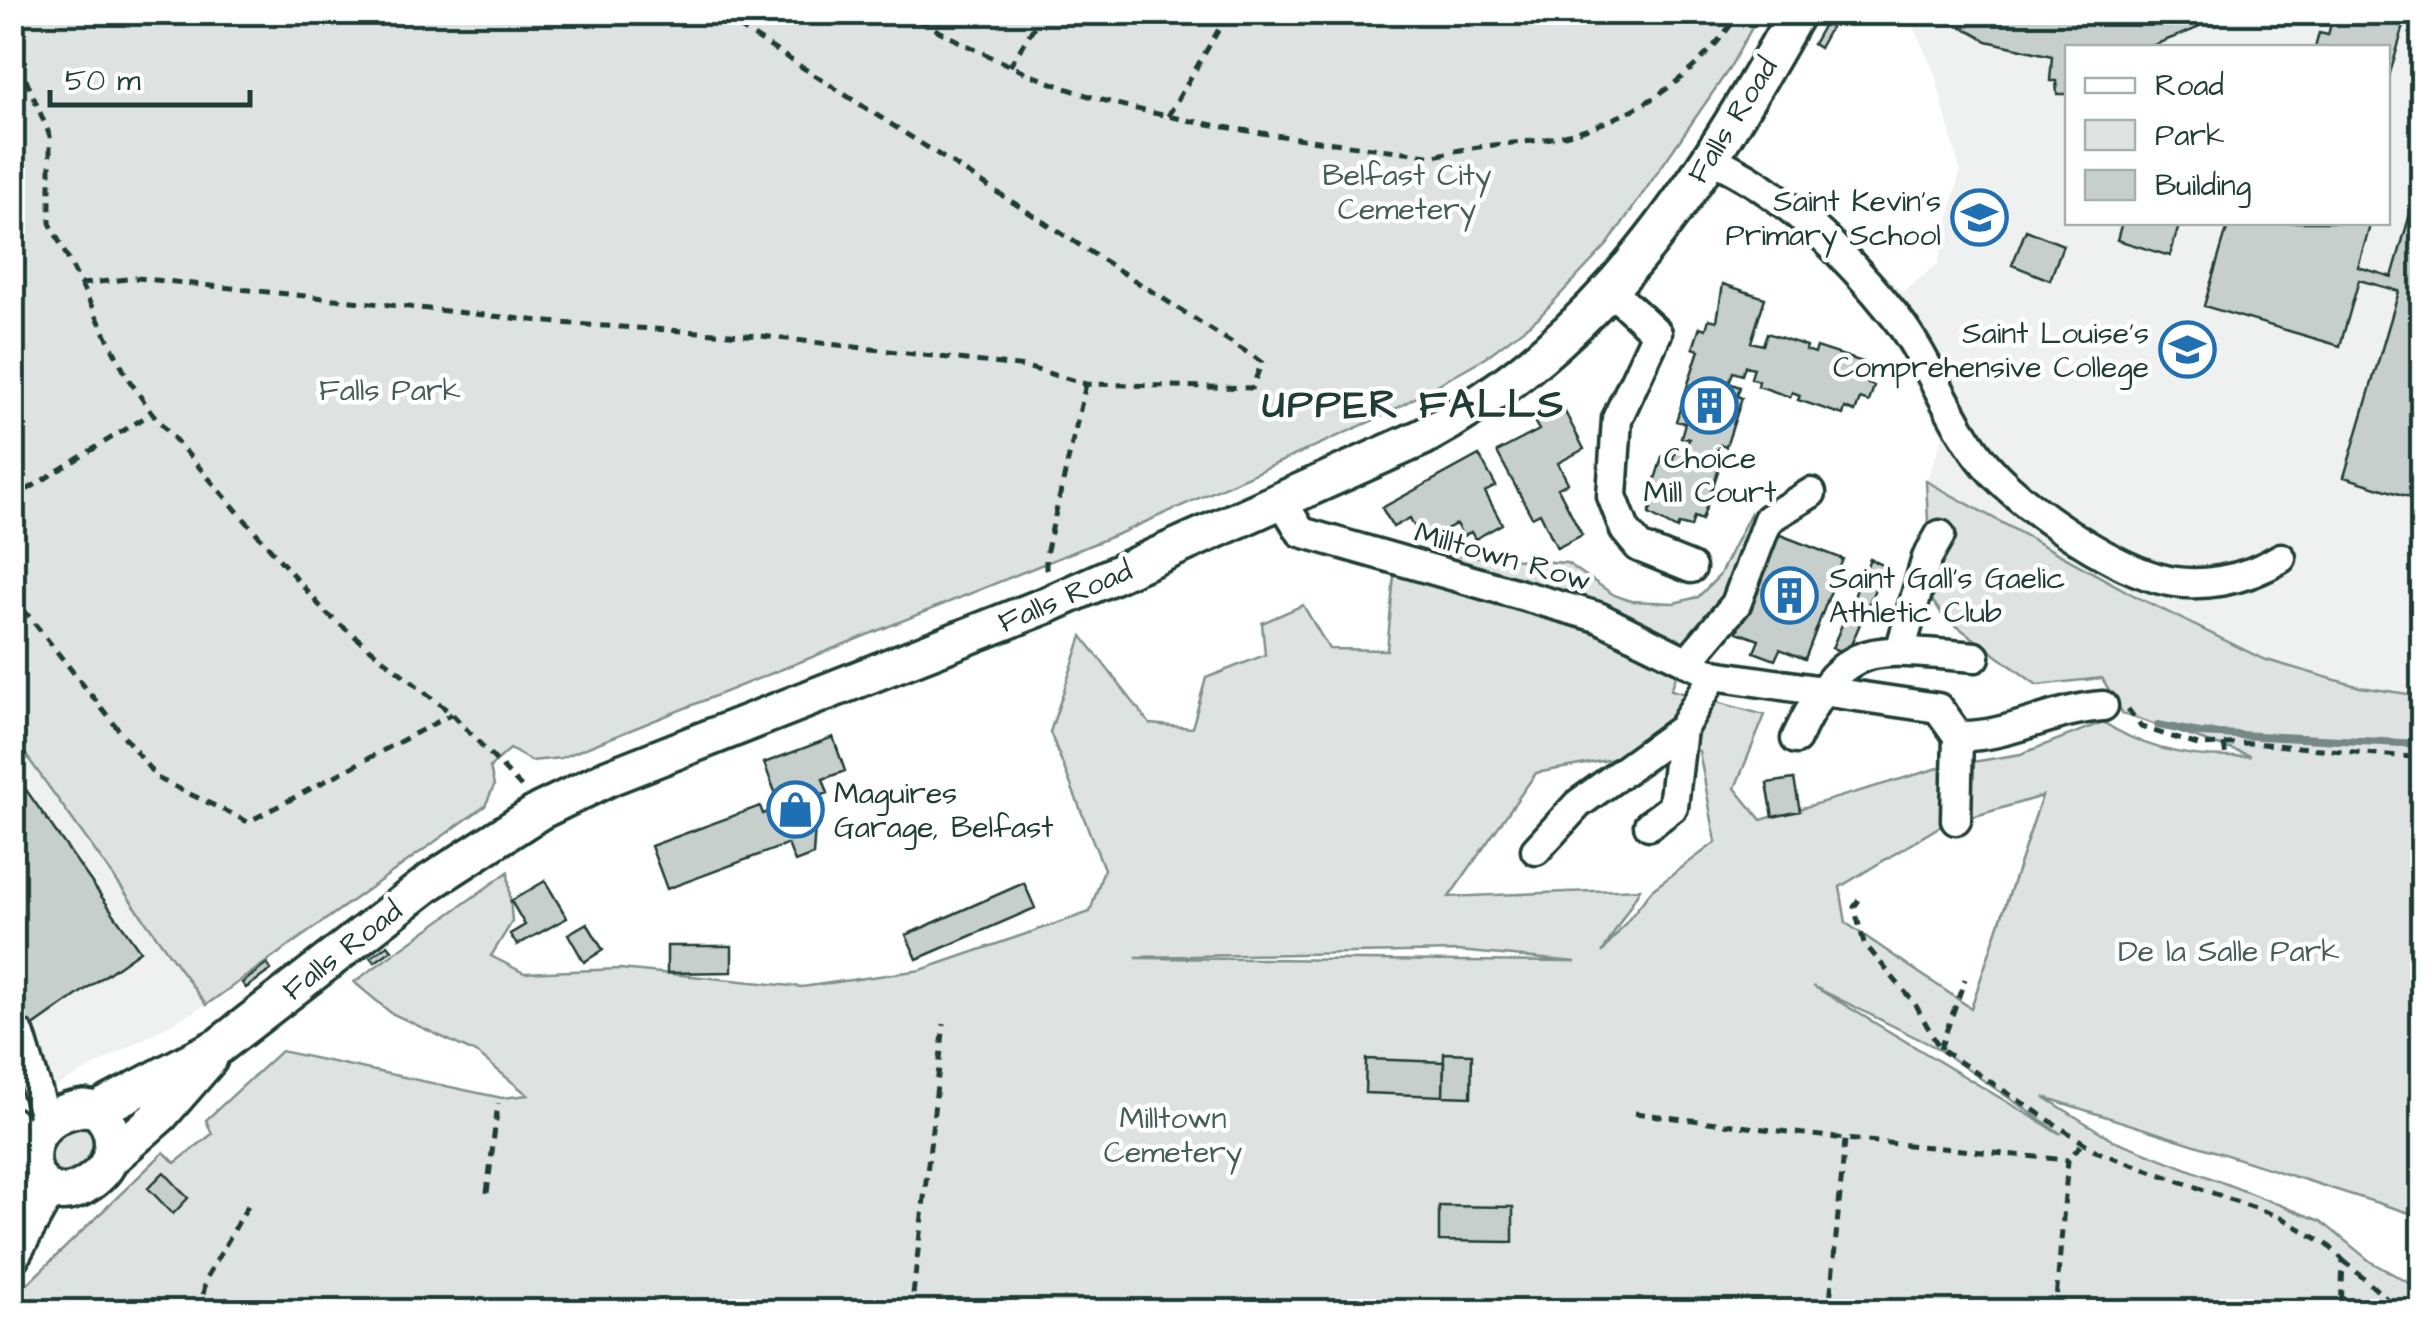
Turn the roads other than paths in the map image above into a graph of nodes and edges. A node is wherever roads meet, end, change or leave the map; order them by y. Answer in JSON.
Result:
{"nodes":[{"id":1,"x":1797,"y":12,"type":"edge"},
{"id":2,"x":1711,"y":158,"type":"junction"},
{"id":3,"x":1611,"y":292,"type":"junction"},
{"id":4,"x":1811,"y":494,"type":"dead end"},
{"id":5,"x":1282,"y":501,"type":"junction"},
{"id":6,"x":1940,"y":534,"type":"dead end"},
{"id":7,"x":2281,"y":558,"type":"dead end"},
{"id":8,"x":1691,"y":568,"type":"dead end"},
{"id":9,"x":1900,"y":651,"type":"junction"},
{"id":10,"x":1975,"y":657,"type":"dead end"},
{"id":11,"x":1687,"y":662,"type":"junction"},
{"id":12,"x":1714,"y":676,"type":"junction"},
{"id":13,"x":1817,"y":693,"type":"junction"},
{"id":14,"x":2104,"y":706,"type":"road end"},
{"id":15,"x":1682,"y":730,"type":"junction"},
{"id":16,"x":1958,"y":736,"type":"junction"},
{"id":17,"x":1796,"y":739,"type":"dead end"},
{"id":18,"x":1956,"y":820,"type":"dead end"},
{"id":19,"x":1648,"y":825,"type":"dead end"},
{"id":20,"x":1536,"y":850,"type":"dead end"},
{"id":21,"x":20,"y":1035,"type":"dead end"},
{"id":22,"x":218,"y":1046,"type":"junction"},
{"id":23,"x":97,"y":1110,"type":"junction"},
{"id":24,"x":23,"y":1133,"type":"edge"},
{"id":25,"x":110,"y":1158,"type":"junction"},
{"id":26,"x":48,"y":1192,"type":"junction"},
{"id":27,"x":12,"y":1254,"type":"edge"}],
"edges":[{"from":1,"to":2,"type":"main road","name":"Falls Road"},
{"from":2,"to":3,"type":"main road","name":"Falls Road"},
{"from":2,"to":7,"type":"street"},
{"from":3,"to":5,"type":"main road","name":"Falls Road"},
{"from":3,"to":8,"type":"street"},
{"from":4,"to":11,"type":"street"},
{"from":5,"to":11,"type":"street","name":"Milltown Row"},
{"from":5,"to":22,"type":"main road","name":"Falls Road"},
{"from":6,"to":9,"type":"street"},
{"from":9,"to":10,"type":"street"},
{"from":9,"to":13,"type":"street"},
{"from":11,"to":12,"type":"street","name":"Milltown Row"},
{"from":12,"to":13,"type":"street","name":"Milltown Row"},
{"from":12,"to":15,"type":"street"},
{"from":13,"to":16,"type":"street","name":"Milltown Row"},
{"from":13,"to":17,"type":"street"},
{"from":14,"to":16,"type":"street"},
{"from":15,"to":19,"type":"street"},
{"from":15,"to":20,"type":"street"},
{"from":16,"to":18,"type":"street"},
{"from":21,"to":24,"type":"street"},
{"from":22,"to":23,"type":"main road","name":"Falls Road"},
{"from":22,"to":25,"type":"main road","name":"Falls Road"},
{"from":23,"to":24,"type":"main road"},
{"from":23,"to":25,"type":"main road"},
{"from":24,"to":26,"type":"main road"},
{"from":25,"to":26,"type":"main road"},
{"from":26,"to":27,"type":"main road"}]}
